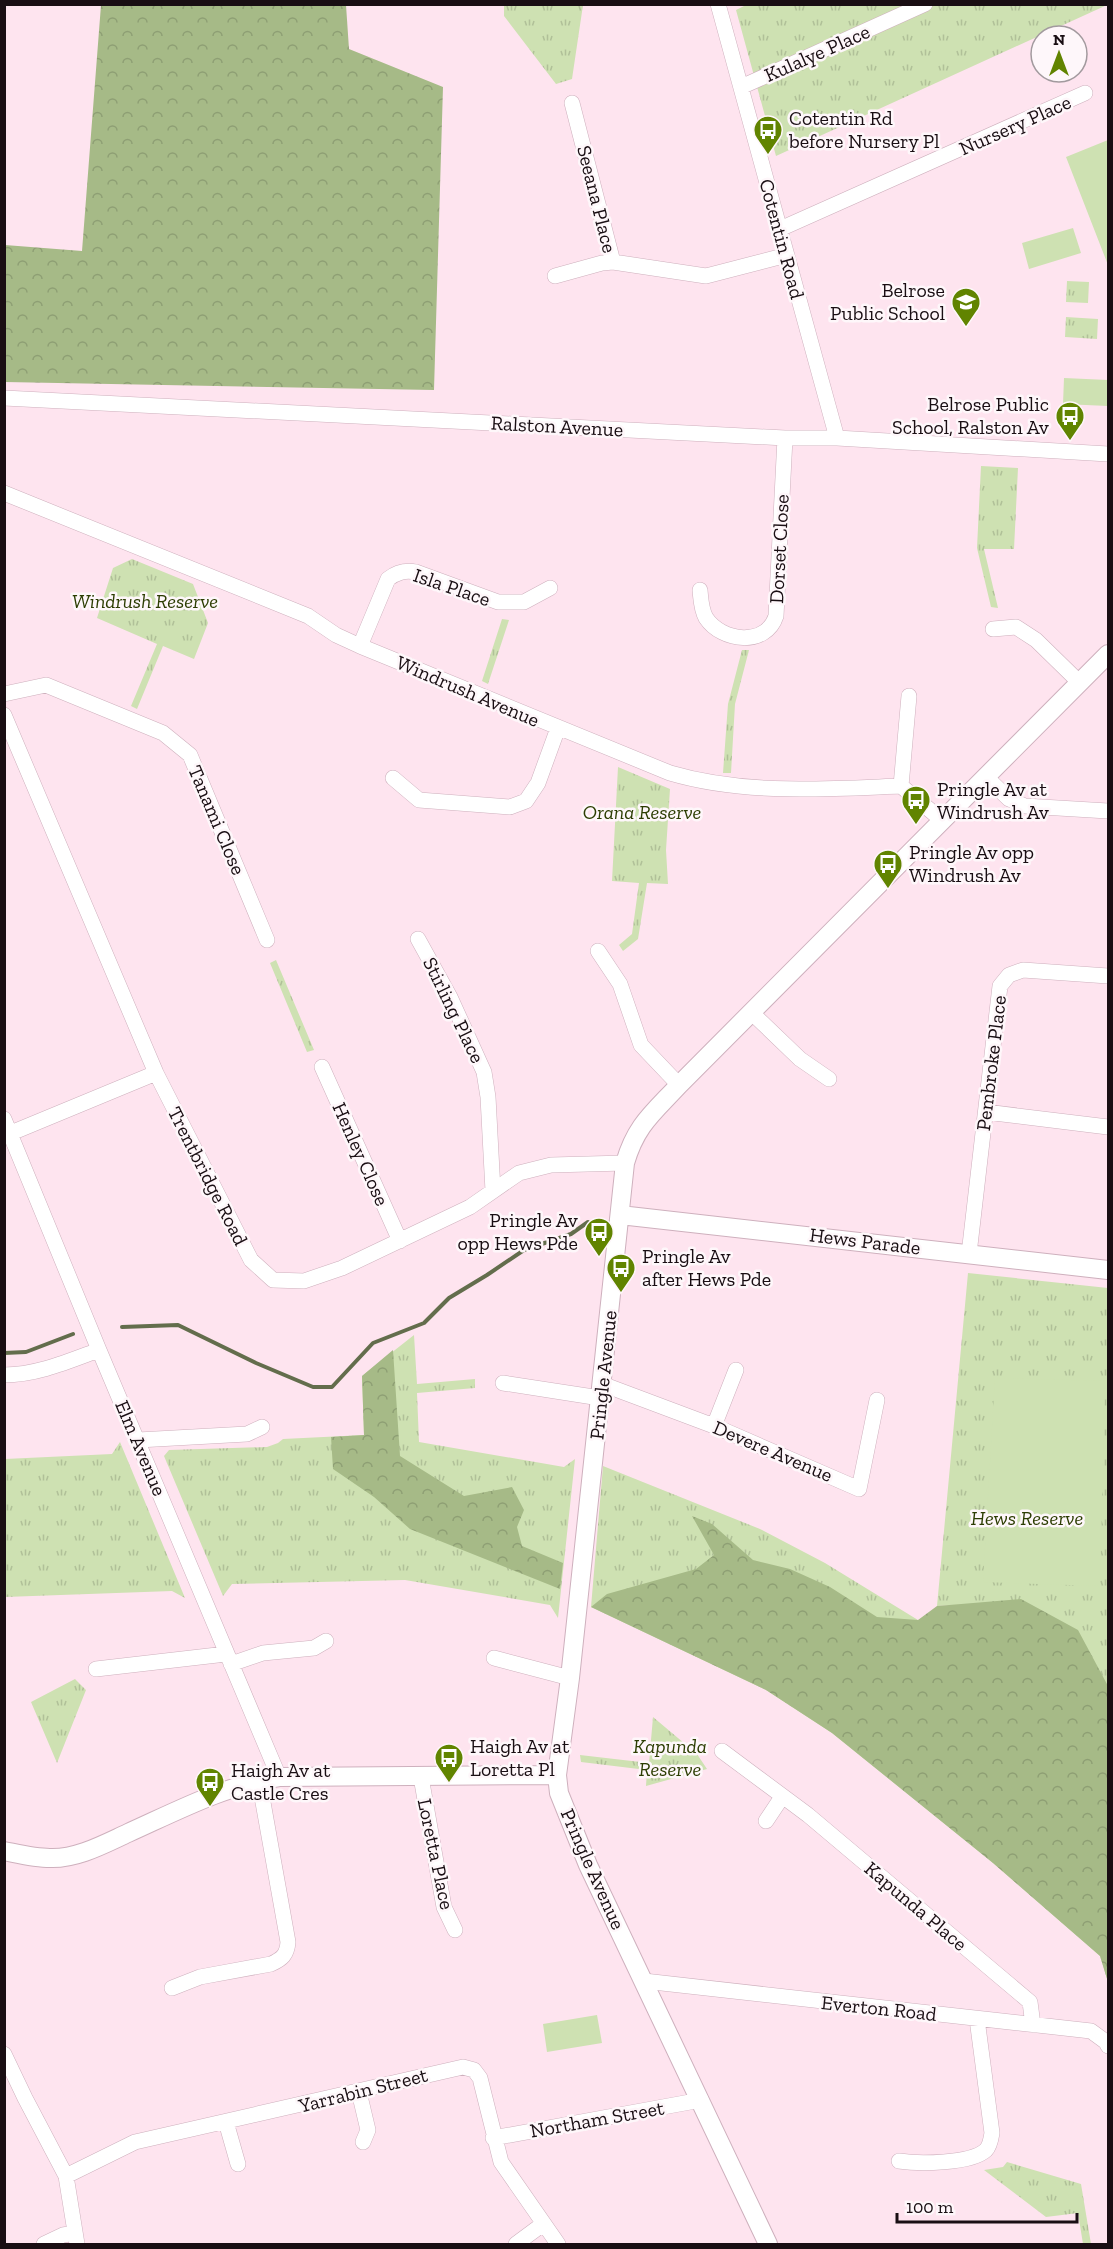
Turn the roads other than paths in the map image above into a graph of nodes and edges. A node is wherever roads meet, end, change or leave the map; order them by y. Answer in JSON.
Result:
{"nodes":[{"id":1,"x":718,"y":4,"type":"edge"},
{"id":2,"x":925,"y":4,"type":"edge"},
{"id":3,"x":741,"y":87,"type":"junction"},
{"id":4,"x":1085,"y":93,"type":"dead end"},
{"id":5,"x":572,"y":103,"type":"dead end"},
{"id":6,"x":780,"y":229,"type":"junction"},
{"id":7,"x":787,"y":255,"type":"junction"},
{"id":8,"x":613,"y":262,"type":"junction"},
{"id":9,"x":555,"y":276,"type":"dead end"},
{"id":10,"x":4,"y":398,"type":"edge"},
{"id":11,"x":785,"y":438,"type":"junction"},
{"id":12,"x":837,"y":438,"type":"junction"},
{"id":13,"x":1108,"y":454,"type":"edge"},
{"id":14,"x":4,"y":493,"type":"edge"},
{"id":15,"x":550,"y":588,"type":"dead end"},
{"id":16,"x":700,"y":590,"type":"dead end"},
{"id":17,"x":993,"y":629,"type":"dead end"},
{"id":18,"x":360,"y":646,"type":"junction"},
{"id":19,"x":1108,"y":654,"type":"edge"},
{"id":20,"x":1080,"y":683,"type":"junction"},
{"id":21,"x":4,"y":694,"type":"edge"},
{"id":22,"x":909,"y":696,"type":"dead end"},
{"id":23,"x":4,"y":715,"type":"edge"},
{"id":24,"x":558,"y":728,"type":"junction"},
{"id":25,"x":986,"y":777,"type":"junction"},
{"id":26,"x":393,"y":778,"type":"dead end"},
{"id":27,"x":901,"y":786,"type":"junction"},
{"id":28,"x":1108,"y":811,"type":"edge"},
{"id":29,"x":943,"y":821,"type":"junction"},
{"id":30,"x":418,"y":939,"type":"dead end"},
{"id":31,"x":267,"y":940,"type":"dead end"},
{"id":32,"x":598,"y":951,"type":"dead end"},
{"id":33,"x":1108,"y":976,"type":"edge"},
{"id":34,"x":751,"y":1012,"type":"junction"},
{"id":35,"x":322,"y":1066,"type":"dead end"},
{"id":36,"x":156,"y":1073,"type":"junction"},
{"id":37,"x":829,"y":1079,"type":"dead end"},
{"id":38,"x":679,"y":1085,"type":"junction"},
{"id":39,"x":986,"y":1112,"type":"junction"},
{"id":40,"x":8,"y":1126,"type":"edge"},
{"id":41,"x":1108,"y":1127,"type":"edge"},
{"id":42,"x":625,"y":1163,"type":"junction"},
{"id":43,"x":493,"y":1191,"type":"junction"},
{"id":44,"x":620,"y":1215,"type":"junction"},
{"id":45,"x":400,"y":1242,"type":"junction"},
{"id":46,"x":969,"y":1254,"type":"junction"},
{"id":47,"x":1108,"y":1270,"type":"edge"},
{"id":48,"x":99,"y":1350,"type":"junction"},
{"id":49,"x":736,"y":1370,"type":"dead end"},
{"id":50,"x":4,"y":1375,"type":"edge"},
{"id":51,"x":503,"y":1383,"type":"dead end"},
{"id":52,"x":601,"y":1391,"type":"junction"},
{"id":53,"x":877,"y":1400,"type":"dead end"},
{"id":54,"x":714,"y":1426,"type":"junction"},
{"id":55,"x":262,"y":1427,"type":"dead end"},
{"id":56,"x":138,"y":1440,"type":"junction"},
{"id":57,"x":326,"y":1641,"type":"dead end"},
{"id":58,"x":494,"y":1658,"type":"dead end"},
{"id":59,"x":228,"y":1659,"type":"junction"},
{"id":60,"x":96,"y":1670,"type":"dead end"},
{"id":61,"x":570,"y":1678,"type":"junction"},
{"id":62,"x":722,"y":1751,"type":"dead end"},
{"id":63,"x":557,"y":1775,"type":"junction"},
{"id":64,"x":279,"y":1777,"type":"junction"},
{"id":65,"x":421,"y":1777,"type":"junction"},
{"id":66,"x":259,"y":1780,"type":"junction"},
{"id":67,"x":782,"y":1797,"type":"junction"},
{"id":68,"x":766,"y":1821,"type":"dead end"},
{"id":69,"x":4,"y":1851,"type":"edge"},
{"id":70,"x":455,"y":1930,"type":"dead end"},
{"id":71,"x":644,"y":1982,"type":"junction"},
{"id":72,"x":172,"y":1988,"type":"dead end"},
{"id":73,"x":977,"y":2019,"type":"junction"},
{"id":74,"x":1033,"y":2025,"type":"junction"},
{"id":75,"x":1108,"y":2046,"type":"edge"},
{"id":76,"x":4,"y":2054,"type":"edge"},
{"id":77,"x":359,"y":2092,"type":"junction"},
{"id":78,"x":701,"y":2100,"type":"junction"},
{"id":79,"x":226,"y":2122,"type":"junction"},
{"id":80,"x":494,"y":2138,"type":"junction"},
{"id":81,"x":363,"y":2142,"type":"dead end"},
{"id":82,"x":898,"y":2161,"type":"dead end"},
{"id":83,"x":238,"y":2164,"type":"dead end"},
{"id":84,"x":66,"y":2176,"type":"junction"},
{"id":85,"x":543,"y":2224,"type":"junction"},
{"id":86,"x":76,"y":2239,"type":"edge"},
{"id":87,"x":44,"y":2244,"type":"edge"},
{"id":88,"x":516,"y":2244,"type":"edge"},
{"id":89,"x":558,"y":2244,"type":"edge"},
{"id":90,"x":768,"y":2244,"type":"edge"}],
"edges":[{"from":1,"to":3,"type":"street","name":"Cotentin Road"},
{"from":2,"to":3,"type":"street","name":"Kulalye Place"},
{"from":3,"to":6,"type":"street","name":"Cotentin Road"},
{"from":4,"to":6,"type":"street","name":"Nursery Place"},
{"from":5,"to":8,"type":"street","name":"Seeana Place"},
{"from":6,"to":7,"type":"street","name":"Cotentin Road"},
{"from":7,"to":8,"type":"street","name":"Seeana Place"},
{"from":7,"to":12,"type":"street","name":"Cotentin Road"},
{"from":8,"to":9,"type":"street"},
{"from":10,"to":11,"type":"street","name":"Ralston Avenue"},
{"from":11,"to":12,"type":"street","name":"Ralston Avenue"},
{"from":11,"to":16,"type":"street","name":"Dorset Close"},
{"from":12,"to":13,"type":"street","name":"Ralston Avenue"},
{"from":14,"to":18,"type":"street","name":"Windrush Avenue"},
{"from":15,"to":18,"type":"street","name":"Isla Place"},
{"from":17,"to":20,"type":"street"},
{"from":18,"to":24,"type":"street","name":"Windrush Avenue"},
{"from":19,"to":20,"type":"street","name":"Pringle Avenue"},
{"from":20,"to":25,"type":"street","name":"Pringle Avenue"},
{"from":21,"to":31,"type":"street","name":"Tanami Close"},
{"from":22,"to":27,"type":"street"},
{"from":23,"to":36,"type":"street","name":"Trentbridge Road"},
{"from":24,"to":26,"type":"street"},
{"from":24,"to":27,"type":"street","name":"Windrush Avenue"},
{"from":25,"to":28,"type":"street"},
{"from":25,"to":29,"type":"street","name":"Pringle Avenue"},
{"from":27,"to":29,"type":"street"},
{"from":29,"to":34,"type":"street","name":"Pringle Avenue"},
{"from":30,"to":43,"type":"street","name":"Stirling Place"},
{"from":32,"to":38,"type":"street"},
{"from":33,"to":39,"type":"street","name":"Pembroke Place"},
{"from":34,"to":37,"type":"street"},
{"from":34,"to":38,"type":"street","name":"Pringle Avenue"},
{"from":35,"to":45,"type":"street","name":"Henley Close"},
{"from":36,"to":40,"type":"street"},
{"from":36,"to":45,"type":"street","name":"Trentbridge Road"},
{"from":38,"to":42,"type":"street","name":"Pringle Avenue"},
{"from":39,"to":41,"type":"street"},
{"from":39,"to":46,"type":"street","name":"Pembroke Place"},
{"from":40,"to":48,"type":"street","name":"Elm Avenue"},
{"from":42,"to":43,"type":"street","name":"Trentbridge Road"},
{"from":42,"to":44,"type":"street","name":"Pringle Avenue"},
{"from":43,"to":45,"type":"street","name":"Trentbridge Road"},
{"from":44,"to":46,"type":"street","name":"Hews Parade"},
{"from":44,"to":52,"type":"street","name":"Pringle Avenue"},
{"from":46,"to":47,"type":"street","name":"Hews Parade"},
{"from":48,"to":50,"type":"street"},
{"from":48,"to":56,"type":"street","name":"Elm Avenue"},
{"from":49,"to":54,"type":"street"},
{"from":51,"to":52,"type":"street","name":"Devere Avenue"},
{"from":52,"to":54,"type":"street","name":"Devere Avenue"},
{"from":52,"to":61,"type":"street","name":"Pringle Avenue"},
{"from":53,"to":54,"type":"street","name":"Devere Avenue"},
{"from":55,"to":56,"type":"street"},
{"from":56,"to":59,"type":"street","name":"Elm Avenue"},
{"from":57,"to":59,"type":"street"},
{"from":58,"to":61,"type":"street"},
{"from":59,"to":60,"type":"street"},
{"from":59,"to":64,"type":"street","name":"Elm Avenue"},
{"from":61,"to":63,"type":"street","name":"Pringle Avenue"},
{"from":62,"to":67,"type":"street","name":"Kapunda Place"},
{"from":63,"to":65,"type":"street"},
{"from":63,"to":71,"type":"street","name":"Pringle Avenue"},
{"from":64,"to":65,"type":"street"},
{"from":64,"to":66,"type":"street"},
{"from":65,"to":70,"type":"street","name":"Loretta Place"},
{"from":66,"to":69,"type":"street"},
{"from":66,"to":72,"type":"street"},
{"from":67,"to":68,"type":"street"},
{"from":67,"to":74,"type":"street","name":"Kapunda Place"},
{"from":71,"to":73,"type":"street","name":"Everton Road"},
{"from":71,"to":78,"type":"street","name":"Pringle Avenue"},
{"from":73,"to":74,"type":"street","name":"Everton Road"},
{"from":73,"to":82,"type":"street"},
{"from":74,"to":75,"type":"street","name":"Everton Road"},
{"from":76,"to":84,"type":"street"},
{"from":77,"to":79,"type":"street","name":"Yarrabin Street"},
{"from":77,"to":80,"type":"street","name":"Yarrabin Street"},
{"from":77,"to":81,"type":"street"},
{"from":78,"to":80,"type":"street","name":"Northam Street"},
{"from":78,"to":90,"type":"street","name":"Pringle Avenue"},
{"from":79,"to":83,"type":"street"},
{"from":79,"to":84,"type":"street","name":"Yarrabin Street"},
{"from":80,"to":85,"type":"street","name":"Yarrabin Street"},
{"from":84,"to":86,"type":"street"},
{"from":85,"to":88,"type":"street"},
{"from":85,"to":89,"type":"street","name":"Yarrabin Street"},
{"from":86,"to":87,"type":"street"}]}
